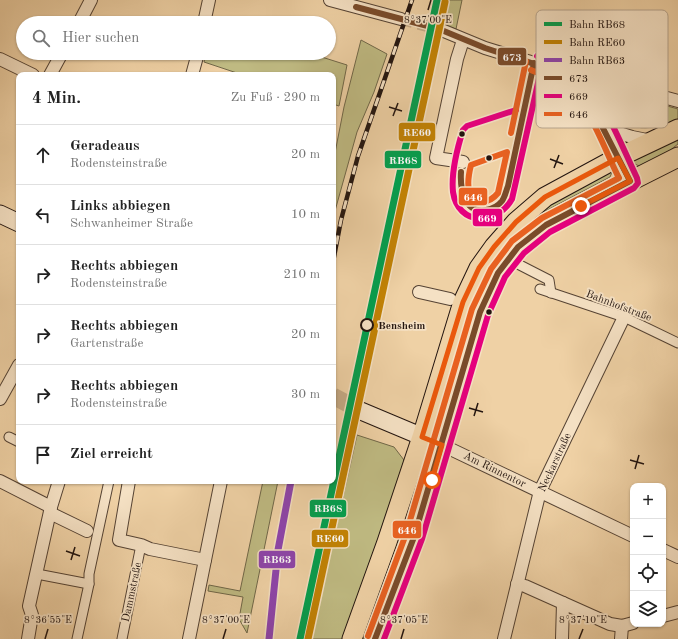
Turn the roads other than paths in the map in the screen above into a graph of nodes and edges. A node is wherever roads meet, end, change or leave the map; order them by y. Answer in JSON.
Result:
{"nodes":[{"id":1,"x":91,"y":0,"type":"edge"},
{"id":2,"x":209,"y":0,"type":"edge"},
{"id":3,"x":330,"y":0,"type":"edge"},
{"id":4,"x":356,"y":4,"type":"edge"},
{"id":5,"x":83,"y":16,"type":"edge"},
{"id":6,"x":206,"y":16,"type":"edge"},
{"id":7,"x":401,"y":19,"type":"tunnel mouth"},
{"id":8,"x":439,"y":29,"type":"tunnel mouth"},
{"id":9,"x":463,"y":40,"type":"junction"},
{"id":10,"x":0,"y":59,"type":"edge"},
{"id":11,"x":58,"y":60,"type":"edge"},
{"id":12,"x":196,"y":60,"type":"edge"},
{"id":13,"x":536,"y":64,"type":"edge"},
{"id":14,"x":26,"y":72,"type":"edge"},
{"id":15,"x":52,"y":72,"type":"edge"},
{"id":16,"x":193,"y":72,"type":"edge"},
{"id":17,"x":668,"y":98,"type":"edge"},
{"id":18,"x":678,"y":101,"type":"edge"},
{"id":19,"x":603,"y":128,"type":"joint"},
{"id":20,"x":678,"y":129,"type":"edge"},
{"id":21,"x":652,"y":141,"type":"junction"},
{"id":22,"x":678,"y":157,"type":"edge"},
{"id":23,"x":618,"y":158,"type":"junction"},
{"id":24,"x":463,"y":162,"type":"dead end"},
{"id":25,"x":630,"y":181,"type":"junction"},
{"id":26,"x":0,"y":214,"type":"edge"},
{"id":27,"x":16,"y":222,"type":"edge"},
{"id":28,"x":499,"y":272,"type":"junction"},
{"id":29,"x":540,"y":289,"type":"dead end"},
{"id":30,"x":419,"y":292,"type":"dead end"},
{"id":31,"x":551,"y":293,"type":"junction"},
{"id":32,"x":450,"y":299,"type":"dead end"},
{"id":33,"x":624,"y":317,"type":"junction"},
{"id":34,"x":678,"y":343,"type":"edge"},
{"id":35,"x":16,"y":371,"type":"edge"},
{"id":36,"x":1,"y":394,"type":"edge"},
{"id":37,"x":361,"y":412,"type":"tunnel mouth"},
{"id":38,"x":9,"y":437,"type":"dead end"},
{"id":39,"x":422,"y":437,"type":"junction"},
{"id":40,"x":16,"y":440,"type":"edge"},
{"id":41,"x":442,"y":445,"type":"junction"},
{"id":42,"x":0,"y":481,"type":"edge"},
{"id":43,"x":58,"y":484,"type":"edge"},
{"id":44,"x":108,"y":484,"type":"edge"},
{"id":45,"x":128,"y":484,"type":"edge"},
{"id":46,"x":220,"y":484,"type":"edge"},
{"id":47,"x":540,"y":491,"type":"junction"},
{"id":48,"x":51,"y":510,"type":"junction"},
{"id":49,"x":87,"y":531,"type":"dead end"},
{"id":50,"x":630,"y":535,"type":"edge"},
{"id":51,"x":141,"y":545,"type":"junction"},
{"id":52,"x":666,"y":551,"type":"edge"},
{"id":53,"x":678,"y":557,"type":"edge"},
{"id":54,"x":205,"y":560,"type":"junction"},
{"id":55,"x":36,"y":574,"type":"junction"},
{"id":56,"x":89,"y":584,"type":"junction"},
{"id":57,"x":517,"y":584,"type":"junction"},
{"id":58,"x":563,"y":603,"type":"junction"},
{"id":59,"x":678,"y":612,"type":"edge"},
{"id":60,"x":666,"y":615,"type":"edge"},
{"id":61,"x":627,"y":624,"type":"edge"},
{"id":62,"x":28,"y":639,"type":"edge"},
{"id":63,"x":77,"y":639,"type":"edge"},
{"id":64,"x":122,"y":639,"type":"edge"},
{"id":65,"x":189,"y":639,"type":"edge"},
{"id":66,"x":352,"y":639,"type":"edge"},
{"id":67,"x":375,"y":639,"type":"edge"},
{"id":68,"x":504,"y":639,"type":"edge"},
{"id":69,"x":562,"y":639,"type":"edge"},
{"id":70,"x":621,"y":639,"type":"edge"}],
"edges":[{"from":1,"to":5,"type":"street"},
{"from":2,"to":6,"type":"street"},
{"from":3,"to":4,"type":"street"},
{"from":4,"to":7,"type":"street"},
{"from":8,"to":9,"type":"street"},
{"from":9,"to":13,"type":"street"},
{"from":9,"to":24,"type":"street"},
{"from":10,"to":14,"type":"street"},
{"from":11,"to":15,"type":"street"},
{"from":12,"to":16,"type":"street"},
{"from":17,"to":18,"type":"street"},
{"from":19,"to":21,"type":"street"},
{"from":19,"to":23,"type":"street"},
{"from":20,"to":21,"type":"main road"},
{"from":21,"to":23,"type":"main road"},
{"from":22,"to":25,"type":"main road"},
{"from":23,"to":25,"type":"street"},
{"from":23,"to":39,"type":"main road"},
{"from":25,"to":28,"type":"main road"},
{"from":26,"to":27,"type":"main road"},
{"from":28,"to":31,"type":"street"},
{"from":28,"to":41,"type":"main road"},
{"from":29,"to":31,"type":"street","name":"Bahnhofstraße"},
{"from":30,"to":32,"type":"street"},
{"from":31,"to":33,"type":"street","name":"Bahnhofstraße"},
{"from":33,"to":34,"type":"street","name":"Bahnhofstraße"},
{"from":33,"to":47,"type":"street","name":"Neckarstraße"},
{"from":35,"to":36,"type":"street"},
{"from":37,"to":39,"type":"main road"},
{"from":38,"to":40,"type":"street"},
{"from":39,"to":41,"type":"main road"},
{"from":39,"to":66,"type":"main road"},
{"from":41,"to":47,"type":"street","name":"Am Rinnentor"},
{"from":41,"to":67,"type":"main road"},
{"from":42,"to":48,"type":"street"},
{"from":43,"to":48,"type":"street"},
{"from":44,"to":56,"type":"street"},
{"from":45,"to":51,"type":"street","name":"Dammstraße"},
{"from":46,"to":54,"type":"street"},
{"from":47,"to":50,"type":"street","name":"Am Rinnentor"},
{"from":47,"to":57,"type":"street","name":"Neckarstraße"},
{"from":48,"to":49,"type":"street"},
{"from":48,"to":55,"type":"street"},
{"from":51,"to":54,"type":"street","name":"Dammstraße"},
{"from":51,"to":64,"type":"street","name":"Dammstraße"},
{"from":52,"to":53,"type":"street"},
{"from":54,"to":65,"type":"street"},
{"from":55,"to":56,"type":"street"},
{"from":55,"to":62,"type":"street"},
{"from":56,"to":63,"type":"street"},
{"from":57,"to":58,"type":"street"},
{"from":57,"to":68,"type":"street","name":"Neckarstraße"},
{"from":58,"to":61,"type":"street"},
{"from":58,"to":69,"type":"street"},
{"from":59,"to":60,"type":"street"},
{"from":61,"to":70,"type":"street"}]}
